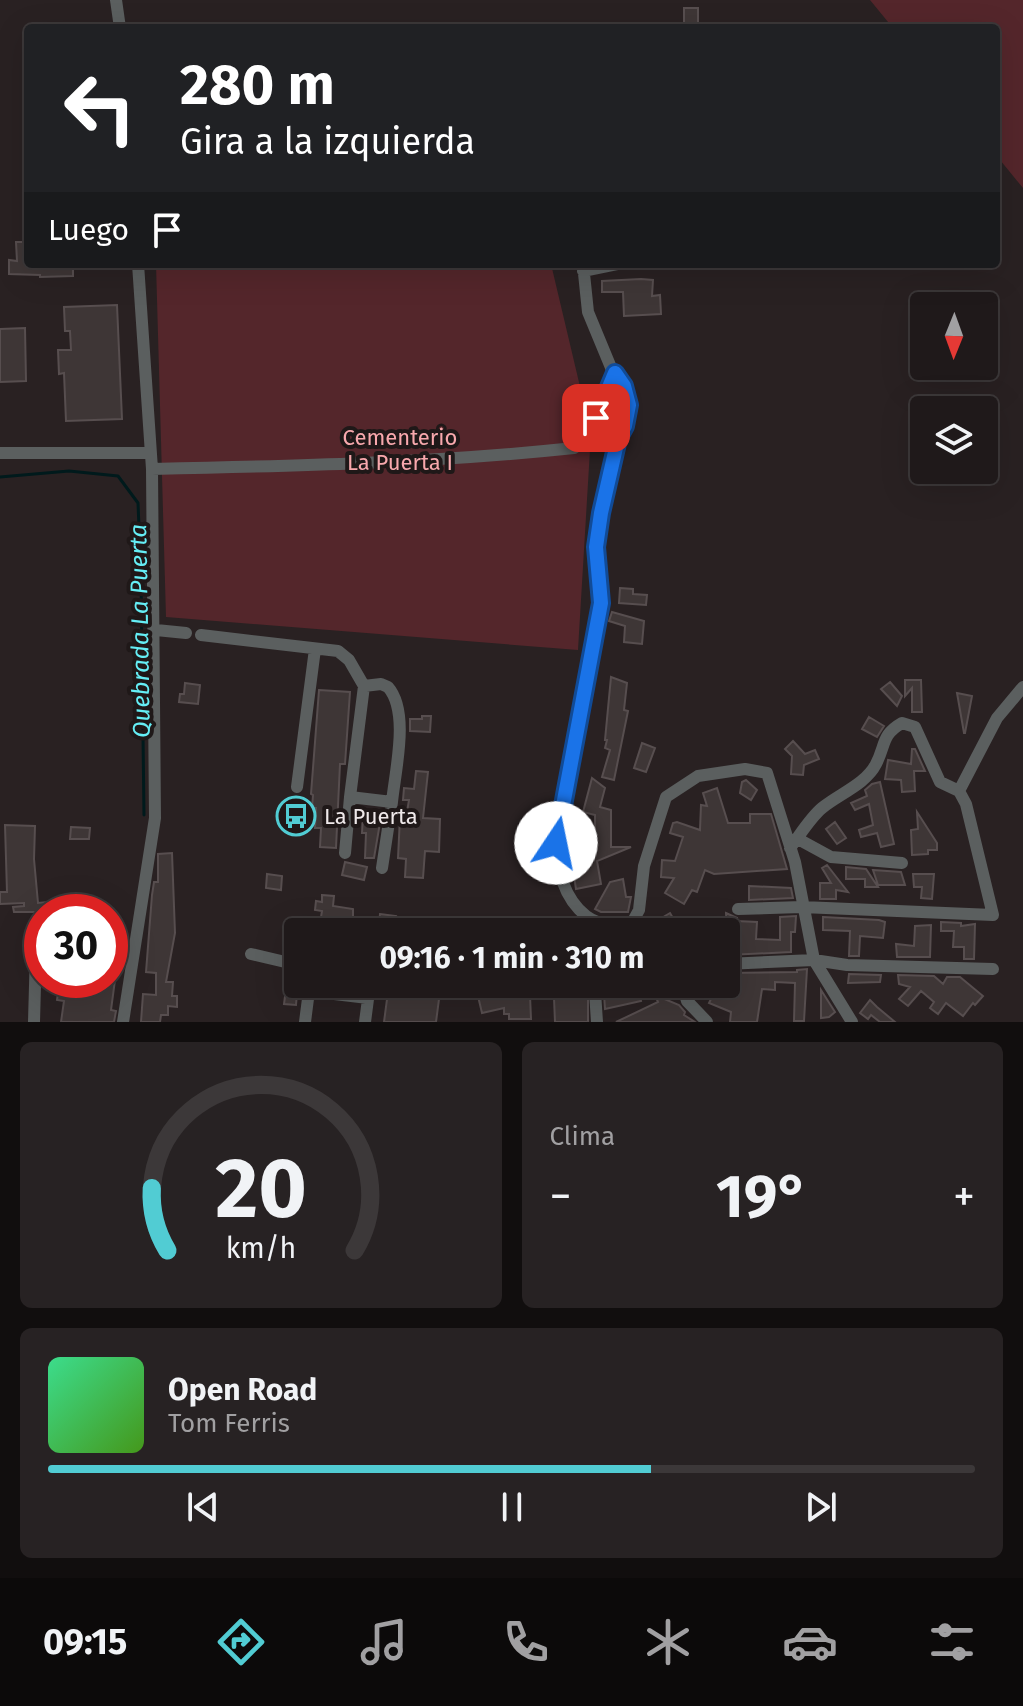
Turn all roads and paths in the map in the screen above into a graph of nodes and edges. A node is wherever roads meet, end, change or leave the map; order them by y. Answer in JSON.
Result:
{"nodes":[{"id":1,"x":116,"y":0,"type":"edge"},
{"id":2,"x":119,"y":24,"type":"edge"},
{"id":3,"x":138,"y":268,"type":"edge"},
{"id":4,"x":583,"y":268,"type":"edge"},
{"id":5,"x":615,"y":373,"type":"junction"},
{"id":6,"x":0,"y":453,"type":"edge"},
{"id":7,"x":150,"y":453,"type":"junction"},
{"id":8,"x":152,"y":469,"type":"junction"},
{"id":9,"x":156,"y":630,"type":"junction"},
{"id":10,"x":186,"y":633,"type":"dead end"},
{"id":11,"x":201,"y":635,"type":"dead end"},
{"id":12,"x":315,"y":649,"type":"junction"},
{"id":13,"x":364,"y":686,"type":"junction"},
{"id":14,"x":1023,"y":687,"type":"edge"},
{"id":15,"x":297,"y":787,"type":"dead end"},
{"id":16,"x":959,"y":791,"type":"junction"},
{"id":17,"x":350,"y":797,"type":"junction"},
{"id":18,"x":392,"y":802,"type":"junction"},
{"id":19,"x":794,"y":843,"type":"junction"},
{"id":20,"x":345,"y":853,"type":"dead end"},
{"id":21,"x":902,"y":863,"type":"dead end"},
{"id":22,"x":382,"y":868,"type":"dead end"},
{"id":23,"x":802,"y":907,"type":"junction"},
{"id":24,"x":738,"y":909,"type":"dead end"},
{"id":25,"x":590,"y":918,"type":"edge"},
{"id":26,"x":635,"y":918,"type":"edge"},
{"id":27,"x":251,"y":954,"type":"dead end"},
{"id":28,"x":814,"y":960,"type":"junction"},
{"id":29,"x":284,"y":962,"type":"edge"},
{"id":30,"x":740,"y":963,"type":"edge"},
{"id":31,"x":993,"y":969,"type":"dead end"},
{"id":32,"x":35,"y":998,"type":"edge"},
{"id":33,"x":309,"y":998,"type":"edge"},
{"id":34,"x":368,"y":998,"type":"edge"},
{"id":35,"x":595,"y":998,"type":"edge"},
{"id":36,"x":686,"y":998,"type":"edge"},
{"id":37,"x":34,"y":1022,"type":"edge"},
{"id":38,"x":123,"y":1022,"type":"edge"},
{"id":39,"x":305,"y":1022,"type":"edge"},
{"id":40,"x":365,"y":1022,"type":"edge"},
{"id":41,"x":597,"y":1022,"type":"edge"},
{"id":42,"x":707,"y":1022,"type":"edge"},
{"id":43,"x":852,"y":1022,"type":"edge"}],
"edges":[{"from":1,"to":2,"type":"street"},
{"from":3,"to":7,"type":"street"},
{"from":4,"to":5,"type":"street"},
{"from":5,"to":8,"type":"street"},
{"from":5,"to":25,"type":"street"},
{"from":6,"to":7,"type":"street"},
{"from":7,"to":8,"type":"street"},
{"from":8,"to":9,"type":"street"},
{"from":9,"to":10,"type":"street"},
{"from":9,"to":38,"type":"street"},
{"from":11,"to":12,"type":"street"},
{"from":12,"to":13,"type":"street"},
{"from":12,"to":15,"type":"street"},
{"from":13,"to":17,"type":"street"},
{"from":13,"to":18,"type":"street"},
{"from":14,"to":16,"type":"street"},
{"from":16,"to":19,"type":"street"},
{"from":16,"to":23,"type":"street"},
{"from":17,"to":18,"type":"street"},
{"from":17,"to":20,"type":"street"},
{"from":18,"to":22,"type":"street"},
{"from":19,"to":21,"type":"street"},
{"from":19,"to":23,"type":"street"},
{"from":19,"to":26,"type":"street"},
{"from":23,"to":24,"type":"street"},
{"from":23,"to":28,"type":"street"},
{"from":27,"to":29,"type":"street"},
{"from":28,"to":30,"type":"street"},
{"from":28,"to":31,"type":"street"},
{"from":28,"to":43,"type":"street"},
{"from":32,"to":37,"type":"street"},
{"from":33,"to":39,"type":"street"},
{"from":34,"to":40,"type":"street"},
{"from":35,"to":41,"type":"street"},
{"from":36,"to":42,"type":"street"}]}
